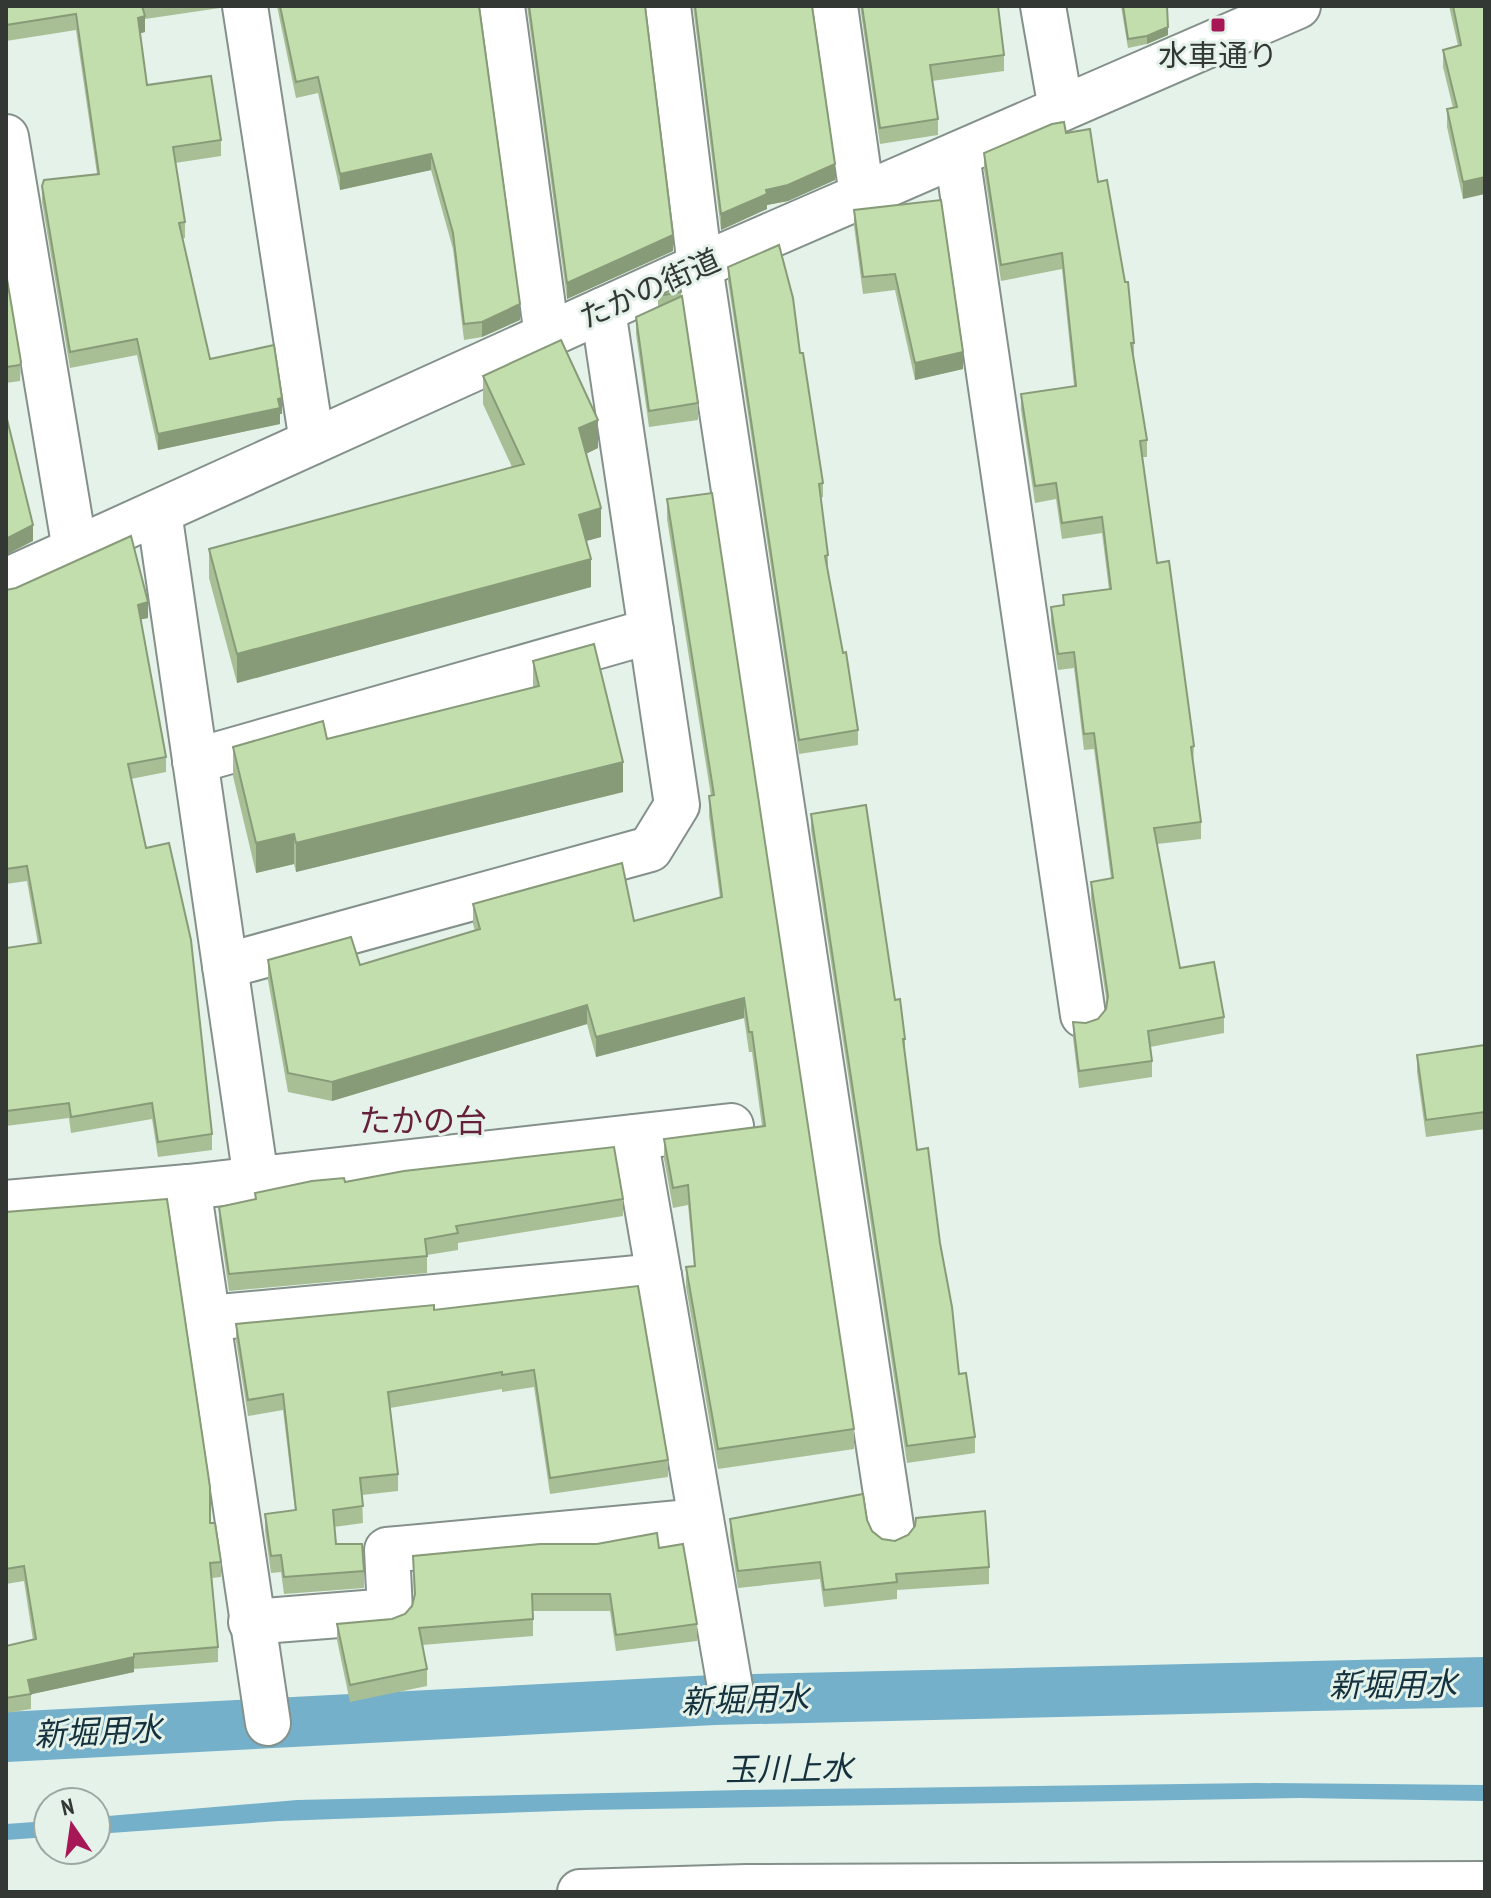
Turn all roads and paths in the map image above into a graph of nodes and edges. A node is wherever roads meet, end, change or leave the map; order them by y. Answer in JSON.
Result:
{"nodes":[{"id":1,"x":245,"y":6,"type":"edge"},
{"id":2,"x":502,"y":6,"type":"edge"},
{"id":3,"x":668,"y":6,"type":"edge"},
{"id":4,"x":835,"y":6,"type":"edge"},
{"id":5,"x":1043,"y":6,"type":"edge"},
{"id":6,"x":1298,"y":6,"type":"edge"},
{"id":7,"x":1242,"y":18,"type":"edge"},
{"id":8,"x":1061,"y":109,"type":"junction"},
{"id":9,"x":6,"y":137,"type":"edge"},
{"id":10,"x":957,"y":155,"type":"junction"},
{"id":11,"x":862,"y":196,"type":"junction"},
{"id":12,"x":700,"y":266,"type":"junction"},
{"id":13,"x":603,"y":310,"type":"junction"},
{"id":14,"x":547,"y":336,"type":"junction"},
{"id":15,"x":312,"y":442,"type":"junction"},
{"id":16,"x":159,"y":512,"type":"junction"},
{"id":17,"x":75,"y":550,"type":"junction"},
{"id":18,"x":6,"y":581,"type":"edge"},
{"id":19,"x":651,"y":631,"type":"junction"},
{"id":20,"x":195,"y":761,"type":"junction"},
{"id":21,"x":225,"y":966,"type":"junction"},
{"id":22,"x":1083,"y":1015,"type":"dead end"},
{"id":23,"x":731,"y":1126,"type":"dead end"},
{"id":24,"x":635,"y":1137,"type":"junction"},
{"id":25,"x":256,"y":1179,"type":"junction"},
{"id":26,"x":188,"y":1187,"type":"junction"},
{"id":27,"x":6,"y":1203,"type":"edge"},
{"id":28,"x":659,"y":1276,"type":"junction"},
{"id":29,"x":209,"y":1318,"type":"junction"},
{"id":30,"x":701,"y":1521,"type":"junction"},
{"id":31,"x":892,"y":1533,"type":"dead end"},
{"id":32,"x":251,"y":1622,"type":"junction"},
{"id":33,"x":730,"y":1687,"type":"dead end"},
{"id":34,"x":268,"y":1723,"type":"dead end"},
{"id":35,"x":1485,"y":1884,"type":"edge"},
{"id":36,"x":1326,"y":1888,"type":"edge"},
{"id":37,"x":1134,"y":1889,"type":"edge"},
{"id":38,"x":870,"y":1890,"type":"edge"},
{"id":39,"x":598,"y":1891,"type":"edge"}],
"edges":[{"from":1,"to":15,"type":"street"},
{"from":2,"to":14,"type":"street"},
{"from":3,"to":12,"type":"street"},
{"from":4,"to":11,"type":"street"},
{"from":5,"to":8,"type":"street"},
{"from":6,"to":7,"type":"street","name":"たかの街道"},
{"from":7,"to":8,"type":"street","name":"たかの街道"},
{"from":8,"to":10,"type":"street","name":"たかの街道"},
{"from":9,"to":17,"type":"street"},
{"from":10,"to":11,"type":"street","name":"たかの街道"},
{"from":10,"to":22,"type":"street"},
{"from":11,"to":12,"type":"street","name":"たかの街道"},
{"from":12,"to":13,"type":"street","name":"たかの街道"},
{"from":12,"to":31,"type":"street"},
{"from":13,"to":14,"type":"street","name":"たかの街道"},
{"from":13,"to":19,"type":"street"},
{"from":14,"to":15,"type":"street","name":"たかの街道"},
{"from":15,"to":16,"type":"street","name":"たかの街道"},
{"from":16,"to":17,"type":"street","name":"たかの街道"},
{"from":16,"to":20,"type":"street"},
{"from":17,"to":18,"type":"street","name":"たかの街道"},
{"from":19,"to":20,"type":"street"},
{"from":19,"to":21,"type":"street"},
{"from":20,"to":21,"type":"street"},
{"from":21,"to":25,"type":"street"},
{"from":23,"to":24,"type":"street"},
{"from":24,"to":25,"type":"street"},
{"from":24,"to":28,"type":"street"},
{"from":25,"to":26,"type":"street"},
{"from":26,"to":27,"type":"street"},
{"from":26,"to":29,"type":"street"},
{"from":28,"to":29,"type":"street"},
{"from":28,"to":30,"type":"street"},
{"from":29,"to":32,"type":"street"},
{"from":30,"to":32,"type":"street"},
{"from":30,"to":33,"type":"street"},
{"from":32,"to":34,"type":"street"},
{"from":35,"to":36,"type":"street"},
{"from":36,"to":37,"type":"street"},
{"from":37,"to":38,"type":"street"},
{"from":38,"to":39,"type":"street"}]}
